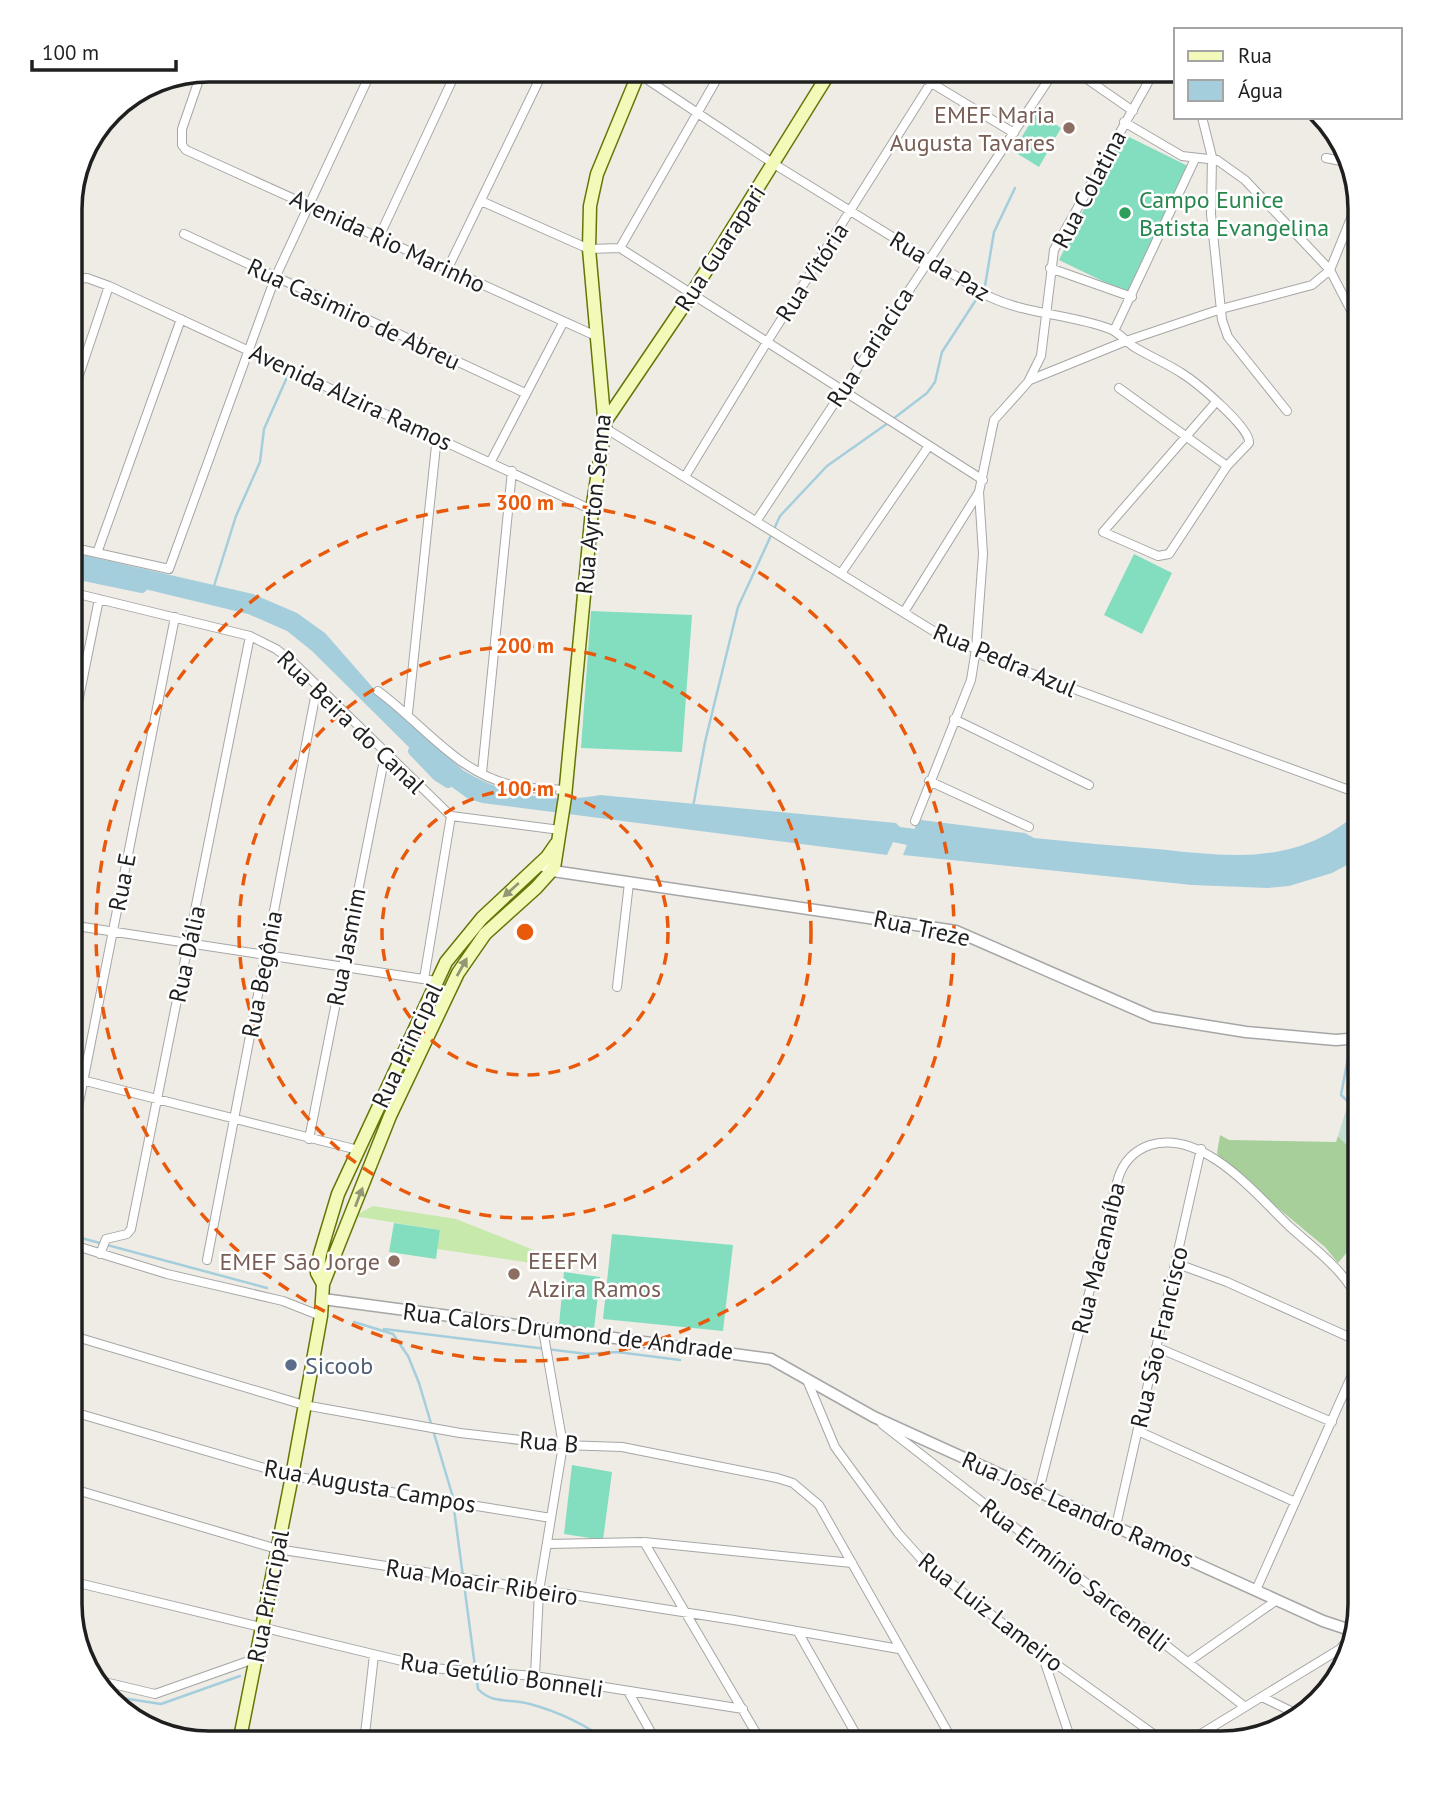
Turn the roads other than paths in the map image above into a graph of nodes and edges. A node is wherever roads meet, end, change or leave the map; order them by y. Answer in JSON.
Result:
{"nodes":[{"id":1,"x":198,"y":83,"type":"edge"},
{"id":2,"x":366,"y":83,"type":"edge"},
{"id":3,"x":451,"y":83,"type":"edge"},
{"id":4,"x":538,"y":83,"type":"edge"},
{"id":5,"x":634,"y":83,"type":"edge"},
{"id":6,"x":655,"y":83,"type":"edge"},
{"id":7,"x":714,"y":83,"type":"edge"},
{"id":8,"x":823,"y":83,"type":"edge"},
{"id":9,"x":1047,"y":83,"type":"edge"},
{"id":10,"x":1093,"y":83,"type":"edge"},
{"id":11,"x":1149,"y":83,"type":"edge"},
{"id":12,"x":930,"y":84,"type":"joint"},
{"id":13,"x":696,"y":111,"type":"junction"},
{"id":14,"x":1133,"y":111,"type":"junction"},
{"id":15,"x":1202,"y":119,"type":"edge"},
{"id":16,"x":1124,"y":122,"type":"junction"},
{"id":17,"x":1014,"y":133,"type":"junction"},
{"id":18,"x":1212,"y":157,"type":"junction"},
{"id":19,"x":1326,"y":158,"type":"dead end"},
{"id":20,"x":1195,"y":159,"type":"junction"},
{"id":21,"x":1338,"y":160,"type":"edge"},
{"id":22,"x":774,"y":164,"type":"junction"},
{"id":23,"x":481,"y":201,"type":"junction"},
{"id":24,"x":308,"y":204,"type":"junction"},
{"id":25,"x":850,"y":212,"type":"junction"},
{"id":26,"x":1348,"y":226,"type":"edge"},
{"id":27,"x":184,"y":234,"type":"dead end"},
{"id":28,"x":379,"y":237,"type":"junction"},
{"id":29,"x":620,"y":248,"type":"junction"},
{"id":30,"x":589,"y":249,"type":"junction"},
{"id":31,"x":927,"y":261,"type":"junction"},
{"id":32,"x":448,"y":268,"type":"junction"},
{"id":33,"x":1050,"y":268,"type":"junction"},
{"id":34,"x":1330,"y":270,"type":"junction"},
{"id":35,"x":275,"y":278,"type":"junction"},
{"id":36,"x":83,"y":279,"type":"edge"},
{"id":37,"x":109,"y":286,"type":"junction"},
{"id":38,"x":691,"y":295,"type":"junction"},
{"id":39,"x":1132,"y":297,"type":"junction"},
{"id":40,"x":1348,"y":305,"type":"edge"},
{"id":41,"x":1221,"y":309,"type":"junction"},
{"id":42,"x":1044,"y":315,"type":"junction"},
{"id":43,"x":181,"y":319,"type":"junction"},
{"id":44,"x":563,"y":323,"type":"junction"},
{"id":45,"x":1114,"y":331,"type":"junction"},
{"id":46,"x":596,"y":336,"type":"junction"},
{"id":47,"x":1126,"y":341,"type":"junction"},
{"id":48,"x":767,"y":342,"type":"junction"},
{"id":49,"x":247,"y":349,"type":"junction"},
{"id":50,"x":83,"y":364,"type":"edge"},
{"id":51,"x":1028,"y":382,"type":"junction"},
{"id":52,"x":842,"y":388,"type":"junction"},
{"id":53,"x":1119,"y":388,"type":"dead end"},
{"id":54,"x":525,"y":393,"type":"junction"},
{"id":55,"x":1216,"y":402,"type":"junction"},
{"id":56,"x":1287,"y":411,"type":"dead end"},
{"id":57,"x":605,"y":425,"type":"junction"},
{"id":58,"x":1184,"y":435,"type":"junction"},
{"id":59,"x":437,"y":436,"type":"junction"},
{"id":60,"x":928,"y":447,"type":"junction"},
{"id":61,"x":491,"y":461,"type":"junction"},
{"id":62,"x":1227,"y":467,"type":"junction"},
{"id":63,"x":512,"y":471,"type":"junction"},
{"id":64,"x":686,"y":475,"type":"junction"},
{"id":65,"x":983,"y":480,"type":"junction"},
{"id":66,"x":979,"y":492,"type":"junction"},
{"id":67,"x":592,"y":510,"type":"junction"},
{"id":68,"x":757,"y":520,"type":"junction"},
{"id":69,"x":83,"y":550,"type":"edge"},
{"id":70,"x":97,"y":554,"type":"junction"},
{"id":71,"x":842,"y":572,"type":"junction"},
{"id":72,"x":83,"y":595,"type":"edge"},
{"id":73,"x":99,"y":599,"type":"junction"},
{"id":74,"x":904,"y":612,"type":"junction"},
{"id":75,"x":175,"y":617,"type":"junction"},
{"id":76,"x":250,"y":636,"type":"junction"},
{"id":77,"x":976,"y":649,"type":"junction"},
{"id":78,"x":83,"y":679,"type":"edge"},
{"id":79,"x":317,"y":687,"type":"junction"},
{"id":80,"x":378,"y":691,"type":"dead end"},
{"id":81,"x":408,"y":713,"type":"junction"},
{"id":82,"x":954,"y":719,"type":"junction"},
{"id":83,"x":385,"y":755,"type":"junction"},
{"id":84,"x":482,"y":773,"type":"junction"},
{"id":85,"x":929,"y":781,"type":"junction"},
{"id":86,"x":1089,"y":785,"type":"dead end"},
{"id":87,"x":1348,"y":790,"type":"edge"},
{"id":88,"x":565,"y":793,"type":"junction"},
{"id":89,"x":452,"y":816,"type":"junction"},
{"id":90,"x":915,"y":821,"type":"dead end"},
{"id":91,"x":1028,"y":827,"type":"dead end"},
{"id":92,"x":560,"y":831,"type":"junction"},
{"id":93,"x":540,"y":864,"type":"junction"},
{"id":94,"x":553,"y":872,"type":"junction"},
{"id":95,"x":629,"y":883,"type":"junction"},
{"id":96,"x":82,"y":927,"type":"edge"},
{"id":97,"x":112,"y":933,"type":"junction"},
{"id":98,"x":189,"y":945,"type":"junction"},
{"id":99,"x":266,"y":956,"type":"junction"},
{"id":100,"x":342,"y":966,"type":"junction"},
{"id":101,"x":430,"y":980,"type":"junction"},
{"id":102,"x":617,"y":987,"type":"dead end"},
{"id":103,"x":1348,"y":1039,"type":"edge"},
{"id":104,"x":83,"y":1080,"type":"junction"},
{"id":105,"x":82,"y":1083,"type":"edge"},
{"id":106,"x":157,"y":1099,"type":"junction"},
{"id":107,"x":233,"y":1119,"type":"junction"},
{"id":108,"x":309,"y":1139,"type":"junction"},
{"id":109,"x":1200,"y":1149,"type":"junction"},
{"id":110,"x":358,"y":1150,"type":"junction"},
{"id":111,"x":82,"y":1246,"type":"edge"},
{"id":112,"x":101,"y":1249,"type":"junction"},
{"id":113,"x":207,"y":1260,"type":"dead end"},
{"id":114,"x":1175,"y":1263,"type":"junction"},
{"id":115,"x":1348,"y":1280,"type":"edge"},
{"id":116,"x":323,"y":1284,"type":"junction"},
{"id":117,"x":322,"y":1307,"type":"junction"},
{"id":118,"x":543,"y":1330,"type":"junction"},
{"id":119,"x":1348,"y":1337,"type":"edge"},
{"id":120,"x":82,"y":1339,"type":"edge"},
{"id":121,"x":1156,"y":1348,"type":"junction"},
{"id":122,"x":807,"y":1380,"type":"junction"},
{"id":123,"x":1348,"y":1385,"type":"edge"},
{"id":124,"x":304,"y":1405,"type":"junction"},
{"id":125,"x":82,"y":1414,"type":"edge"},
{"id":126,"x":874,"y":1417,"type":"junction"},
{"id":127,"x":1332,"y":1422,"type":"junction"},
{"id":128,"x":1138,"y":1431,"type":"junction"},
{"id":129,"x":563,"y":1445,"type":"junction"},
{"id":130,"x":292,"y":1476,"type":"junction"},
{"id":131,"x":1039,"y":1490,"type":"junction"},
{"id":132,"x":82,"y":1492,"type":"edge"},
{"id":133,"x":1295,"y":1502,"type":"junction"},
{"id":134,"x":551,"y":1518,"type":"junction"},
{"id":135,"x":1116,"y":1526,"type":"junction"},
{"id":136,"x":644,"y":1542,"type":"junction"},
{"id":137,"x":548,"y":1544,"type":"junction"},
{"id":138,"x":277,"y":1549,"type":"junction"},
{"id":139,"x":852,"y":1563,"type":"junction"},
{"id":140,"x":82,"y":1584,"type":"edge"},
{"id":141,"x":1256,"y":1590,"type":"junction"},
{"id":142,"x":539,"y":1591,"type":"junction"},
{"id":143,"x":1277,"y":1600,"type":"junction"},
{"id":144,"x":687,"y":1613,"type":"junction"},
{"id":145,"x":263,"y":1628,"type":"junction"},
{"id":146,"x":1345,"y":1630,"type":"edge"},
{"id":147,"x":798,"y":1632,"type":"junction"},
{"id":148,"x":899,"y":1649,"type":"junction"},
{"id":149,"x":1042,"y":1654,"type":"junction"},
{"id":150,"x":1337,"y":1655,"type":"edge"},
{"id":151,"x":374,"y":1656,"type":"junction"},
{"id":152,"x":257,"y":1658,"type":"junction"},
{"id":153,"x":1188,"y":1662,"type":"junction"},
{"id":154,"x":535,"y":1676,"type":"junction"},
{"id":155,"x":110,"y":1683,"type":"edge"},
{"id":156,"x":629,"y":1693,"type":"junction"},
{"id":157,"x":1262,"y":1697,"type":"junction"},
{"id":158,"x":1244,"y":1706,"type":"junction"},
{"id":159,"x":743,"y":1709,"type":"junction"},
{"id":160,"x":1290,"y":1710,"type":"edge"},
{"id":161,"x":242,"y":1731,"type":"edge"},
{"id":162,"x":365,"y":1731,"type":"edge"},
{"id":163,"x":650,"y":1731,"type":"edge"},
{"id":164,"x":755,"y":1731,"type":"edge"},
{"id":165,"x":854,"y":1731,"type":"edge"},
{"id":166,"x":947,"y":1731,"type":"edge"},
{"id":167,"x":1068,"y":1731,"type":"edge"},
{"id":168,"x":1149,"y":1731,"type":"edge"},
{"id":169,"x":1205,"y":1731,"type":"edge"}],
"edges":[{"from":1,"to":24,"type":"street","name":"Avenida Rio Marinho"},
{"from":2,"to":24,"type":"street"},
{"from":3,"to":28,"type":"street"},
{"from":4,"to":23,"type":"street"},
{"from":5,"to":30,"type":"main road","name":"Rua Ayrton Senna"},
{"from":6,"to":13,"type":"street","name":"Rua da Paz"},
{"from":7,"to":13,"type":"street"},
{"from":8,"to":22,"type":"main road","name":"Rua Guarapari"},
{"from":9,"to":17,"type":"street","name":"Rua Cariacica"},
{"from":10,"to":14,"type":"street"},
{"from":11,"to":14,"type":"street","name":"Rua Colatina"},
{"from":12,"to":17,"type":"street"},
{"from":12,"to":25,"type":"street","name":"Rua Vitória"},
{"from":13,"to":22,"type":"street","name":"Rua da Paz"},
{"from":13,"to":29,"type":"street"},
{"from":14,"to":16,"type":"street","name":"Rua Colatina"},
{"from":15,"to":18,"type":"street"},
{"from":16,"to":20,"type":"street"},
{"from":16,"to":33,"type":"street","name":"Rua Colatina"},
{"from":17,"to":31,"type":"street","name":"Rua Cariacica"},
{"from":18,"to":20,"type":"street"},
{"from":18,"to":34,"type":"street"},
{"from":18,"to":41,"type":"street"},
{"from":19,"to":21,"type":"street"},
{"from":20,"to":39,"type":"street"},
{"from":22,"to":25,"type":"street","name":"Rua da Paz"},
{"from":22,"to":38,"type":"main road","name":"Rua Guarapari"},
{"from":23,"to":30,"type":"street"},
{"from":23,"to":32,"type":"street"},
{"from":24,"to":28,"type":"street","name":"Avenida Rio Marinho"},
{"from":24,"to":35,"type":"street"},
{"from":25,"to":31,"type":"street","name":"Rua da Paz"},
{"from":25,"to":48,"type":"street","name":"Rua Vitória"},
{"from":26,"to":34,"type":"street"},
{"from":27,"to":35,"type":"street","name":"Rua Casimiro de Abreu"},
{"from":28,"to":32,"type":"street","name":"Avenida Rio Marinho"},
{"from":29,"to":30,"type":"street"},
{"from":29,"to":38,"type":"street"},
{"from":30,"to":46,"type":"main road","name":"Rua Ayrton Senna"},
{"from":31,"to":42,"type":"street","name":"Rua da Paz"},
{"from":31,"to":52,"type":"street","name":"Rua Cariacica"},
{"from":32,"to":44,"type":"street","name":"Avenida Rio Marinho"},
{"from":33,"to":39,"type":"street"},
{"from":33,"to":42,"type":"street","name":"Rua Colatina"},
{"from":34,"to":40,"type":"street"},
{"from":34,"to":41,"type":"street"},
{"from":35,"to":49,"type":"street"},
{"from":35,"to":54,"type":"street","name":"Rua Casimiro de Abreu"},
{"from":36,"to":37,"type":"street","name":"Avenida Alzira Ramos"},
{"from":37,"to":43,"type":"street","name":"Avenida Alzira Ramos"},
{"from":37,"to":50,"type":"street"},
{"from":38,"to":48,"type":"street"},
{"from":38,"to":57,"type":"main road","name":"Rua Guarapari"},
{"from":39,"to":45,"type":"street"},
{"from":41,"to":47,"type":"street"},
{"from":41,"to":56,"type":"street"},
{"from":42,"to":45,"type":"street","name":"Rua da Paz"},
{"from":42,"to":51,"type":"street","name":"Rua Colatina"},
{"from":43,"to":49,"type":"street","name":"Avenida Alzira Ramos"},
{"from":43,"to":70,"type":"street"},
{"from":44,"to":46,"type":"street","name":"Avenida Rio Marinho"},
{"from":44,"to":54,"type":"street"},
{"from":45,"to":47,"type":"street","name":"Rua da Paz"},
{"from":46,"to":57,"type":"main road","name":"Rua Ayrton Senna"},
{"from":47,"to":51,"type":"street"},
{"from":47,"to":55,"type":"street","name":"Rua da Paz"},
{"from":48,"to":52,"type":"street"},
{"from":48,"to":64,"type":"street","name":"Rua Vitória"},
{"from":49,"to":59,"type":"street","name":"Avenida Alzira Ramos"},
{"from":49,"to":70,"type":"street"},
{"from":51,"to":65,"type":"street","name":"Rua Colatina"},
{"from":52,"to":60,"type":"street"},
{"from":52,"to":68,"type":"street","name":"Rua Cariacica"},
{"from":53,"to":58,"type":"street"},
{"from":54,"to":61,"type":"street"},
{"from":55,"to":58,"type":"street"},
{"from":55,"to":62,"type":"street","name":"Rua da Paz"},
{"from":57,"to":64,"type":"street","name":"Rua Pedra Azul"},
{"from":57,"to":67,"type":"main road","name":"Rua Ayrton Senna"},
{"from":58,"to":62,"type":"street"},
{"from":58,"to":62,"type":"street"},
{"from":59,"to":61,"type":"street","name":"Avenida Alzira Ramos"},
{"from":59,"to":81,"type":"street"},
{"from":60,"to":65,"type":"street"},
{"from":60,"to":71,"type":"street"},
{"from":61,"to":63,"type":"street","name":"Avenida Alzira Ramos"},
{"from":63,"to":67,"type":"street","name":"Avenida Alzira Ramos"},
{"from":63,"to":84,"type":"street"},
{"from":64,"to":68,"type":"street","name":"Rua Pedra Azul"},
{"from":65,"to":66,"type":"street","name":"Rua Colatina"},
{"from":66,"to":74,"type":"street","name":"Rua Colatina"},
{"from":66,"to":77,"type":"street"},
{"from":67,"to":88,"type":"main road","name":"Rua Ayrton Senna"},
{"from":68,"to":71,"type":"street","name":"Rua Pedra Azul"},
{"from":69,"to":70,"type":"street"},
{"from":71,"to":74,"type":"street","name":"Rua Pedra Azul"},
{"from":72,"to":73,"type":"street","name":"Rua Beira do Canal"},
{"from":73,"to":75,"type":"street","name":"Rua Beira do Canal"},
{"from":73,"to":78,"type":"street"},
{"from":74,"to":77,"type":"street","name":"Rua Pedra Azul"},
{"from":75,"to":76,"type":"street","name":"Rua Beira do Canal"},
{"from":75,"to":97,"type":"street","name":"Rua E"},
{"from":76,"to":79,"type":"street","name":"Rua Beira do Canal"},
{"from":76,"to":98,"type":"street","name":"Rua Dália"},
{"from":77,"to":82,"type":"street"},
{"from":77,"to":87,"type":"street","name":"Rua Pedra Azul"},
{"from":79,"to":83,"type":"street","name":"Rua Beira do Canal"},
{"from":79,"to":99,"type":"street","name":"Rua Begônia"},
{"from":80,"to":81,"type":"street"},
{"from":81,"to":84,"type":"street"},
{"from":82,"to":85,"type":"street"},
{"from":82,"to":86,"type":"street"},
{"from":83,"to":89,"type":"street","name":"Rua Beira do Canal"},
{"from":83,"to":100,"type":"street","name":"Rua Jasmim"},
{"from":84,"to":88,"type":"street"},
{"from":85,"to":90,"type":"street"},
{"from":85,"to":91,"type":"street"},
{"from":88,"to":92,"type":"main road","name":"Rua Ayrton Senna"},
{"from":89,"to":92,"type":"street"},
{"from":89,"to":101,"type":"street"},
{"from":92,"to":93,"type":"main road","name":"Rua Principal"},
{"from":92,"to":94,"type":"main road"},
{"from":93,"to":94,"type":"street"},
{"from":93,"to":101,"type":"main road","name":"Rua Principal","one_way":true},
{"from":94,"to":95,"type":"street","name":"Rua Treze"},
{"from":116,"to":94,"type":"main road","name":"Rua Principal","one_way":true},
{"from":95,"to":102,"type":"street"},
{"from":95,"to":103,"type":"street","name":"Rua Treze"},
{"from":96,"to":97,"type":"street"},
{"from":97,"to":98,"type":"street"},
{"from":97,"to":104,"type":"street","name":"Rua E"},
{"from":98,"to":99,"type":"street"},
{"from":98,"to":106,"type":"street","name":"Rua Dália"},
{"from":99,"to":100,"type":"street"},
{"from":99,"to":107,"type":"street","name":"Rua Begônia"},
{"from":100,"to":101,"type":"street"},
{"from":100,"to":108,"type":"street","name":"Rua Jasmim"},
{"from":101,"to":110,"type":"main road","name":"Rua Principal"},
{"from":104,"to":105,"type":"street","name":"Rua E"},
{"from":104,"to":106,"type":"street"},
{"from":106,"to":107,"type":"street"},
{"from":106,"to":112,"type":"street","name":"Rua Dália"},
{"from":107,"to":108,"type":"street"},
{"from":107,"to":113,"type":"street","name":"Rua Begônia"},
{"from":108,"to":110,"type":"street"},
{"from":109,"to":114,"type":"street","name":"Rua São Francisco"},
{"from":109,"to":115,"type":"street","name":"Rua Macanaíba"},
{"from":109,"to":131,"type":"street","name":"Rua Macanaíba"},
{"from":110,"to":116,"type":"main road","name":"Rua Principal"},
{"from":111,"to":112,"type":"street"},
{"from":112,"to":117,"type":"street"},
{"from":114,"to":119,"type":"street"},
{"from":114,"to":121,"type":"street","name":"Rua São Francisco"},
{"from":116,"to":117,"type":"main road","name":"Rua Principal"},
{"from":117,"to":118,"type":"street","name":"Rua Calors Drumond de Andrade"},
{"from":117,"to":124,"type":"main road","name":"Rua Principal"},
{"from":118,"to":122,"type":"street","name":"Rua Calors Drumond de Andrade"},
{"from":118,"to":129,"type":"street"},
{"from":120,"to":124,"type":"street"},
{"from":121,"to":127,"type":"street"},
{"from":121,"to":128,"type":"street","name":"Rua São Francisco"},
{"from":122,"to":126,"type":"street","name":"Rua José Leandro Ramos"},
{"from":122,"to":149,"type":"street","name":"Rua Luiz Lameiro"},
{"from":123,"to":127,"type":"street"},
{"from":124,"to":129,"type":"street","name":"Rua B"},
{"from":124,"to":130,"type":"main road","name":"Rua Principal"},
{"from":125,"to":130,"type":"street","name":"Rua Augusta Campos"},
{"from":126,"to":131,"type":"street","name":"Rua José Leandro Ramos"},
{"from":126,"to":153,"type":"street","name":"Rua Ermínio Sarcenelli"},
{"from":127,"to":133,"type":"street"},
{"from":128,"to":133,"type":"street"},
{"from":128,"to":135,"type":"street","name":"Rua São Francisco"},
{"from":129,"to":134,"type":"street"},
{"from":129,"to":139,"type":"street","name":"Rua B"},
{"from":130,"to":134,"type":"street","name":"Rua Augusta Campos"},
{"from":130,"to":138,"type":"main road","name":"Rua Principal"},
{"from":131,"to":135,"type":"street","name":"Rua José Leandro Ramos"},
{"from":132,"to":138,"type":"street","name":"Rua Moacir Ribeiro"},
{"from":133,"to":141,"type":"street"},
{"from":134,"to":137,"type":"street"},
{"from":135,"to":141,"type":"street","name":"Rua José Leandro Ramos"},
{"from":136,"to":137,"type":"street"},
{"from":136,"to":139,"type":"street"},
{"from":136,"to":144,"type":"street"},
{"from":137,"to":142,"type":"street"},
{"from":138,"to":142,"type":"street","name":"Rua Moacir Ribeiro"},
{"from":138,"to":145,"type":"main road","name":"Rua Principal"},
{"from":139,"to":148,"type":"street"},
{"from":140,"to":145,"type":"street","name":"Rua Getúlio Bonneli"},
{"from":141,"to":143,"type":"street","name":"Rua José Leandro Ramos"},
{"from":142,"to":144,"type":"street","name":"Rua Moacir Ribeiro"},
{"from":142,"to":154,"type":"street"},
{"from":143,"to":146,"type":"street","name":"Rua José Leandro Ramos"},
{"from":143,"to":153,"type":"street"},
{"from":144,"to":147,"type":"street","name":"Rua Moacir Ribeiro"},
{"from":144,"to":159,"type":"street"},
{"from":145,"to":151,"type":"street","name":"Rua Getúlio Bonneli"},
{"from":145,"to":152,"type":"main road","name":"Rua Principal"},
{"from":147,"to":148,"type":"street","name":"Rua Moacir Ribeiro"},
{"from":147,"to":165,"type":"street"},
{"from":148,"to":166,"type":"street"},
{"from":149,"to":167,"type":"street"},
{"from":149,"to":168,"type":"street","name":"Rua Luiz Lameiro"},
{"from":150,"to":157,"type":"street"},
{"from":151,"to":154,"type":"street","name":"Rua Getúlio Bonneli"},
{"from":151,"to":162,"type":"street"},
{"from":152,"to":155,"type":"street"},
{"from":152,"to":161,"type":"main road","name":"Rua Principal"},
{"from":153,"to":158,"type":"street","name":"Rua Ermínio Sarcenelli"},
{"from":154,"to":156,"type":"street","name":"Rua Getúlio Bonneli"},
{"from":156,"to":159,"type":"street","name":"Rua Getúlio Bonneli"},
{"from":156,"to":163,"type":"street"},
{"from":157,"to":158,"type":"street"},
{"from":157,"to":160,"type":"street"},
{"from":158,"to":169,"type":"street"},
{"from":159,"to":164,"type":"street"}]}
